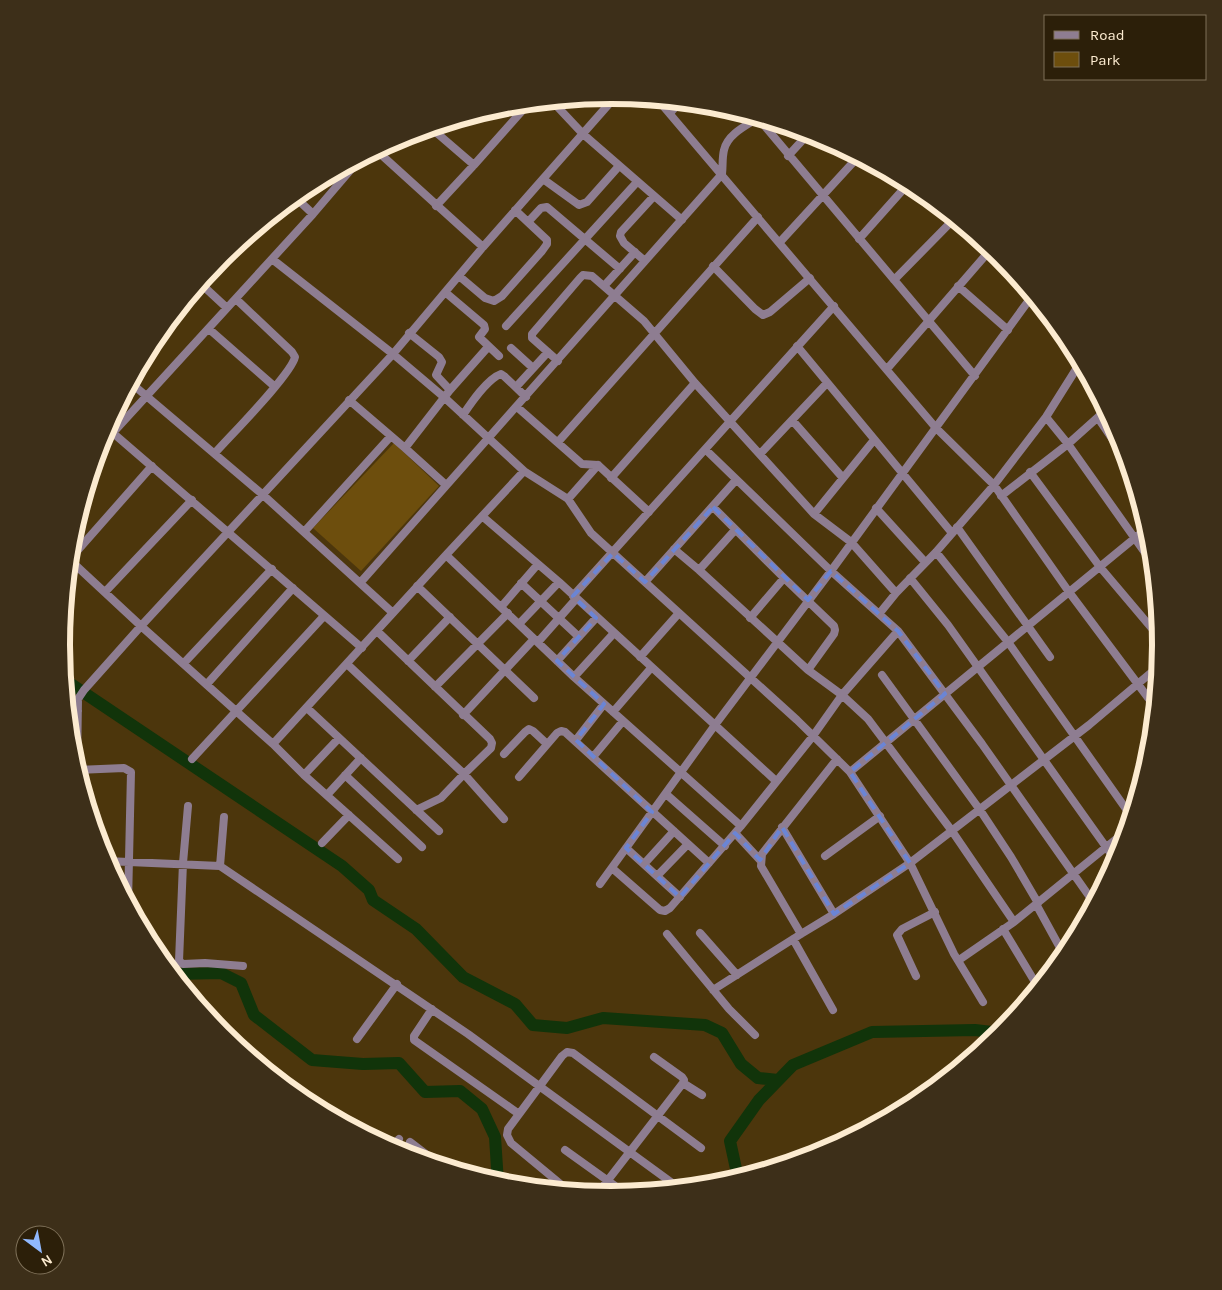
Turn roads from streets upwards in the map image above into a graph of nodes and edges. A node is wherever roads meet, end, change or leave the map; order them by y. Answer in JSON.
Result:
{"nodes":[{"id":1,"x":609,"y":104,"type":"edge"},
{"id":2,"x":558,"y":107,"type":"edge"},
{"id":3,"x":665,"y":107,"type":"edge"},
{"id":4,"x":674,"y":108,"type":"edge"},
{"id":5,"x":521,"y":112,"type":"edge"},
{"id":6,"x":670,"y":113,"type":"junction"},
{"id":7,"x":752,"y":122,"type":"edge"},
{"id":8,"x":765,"y":126,"type":"edge"},
{"id":9,"x":437,"y":133,"type":"edge"},
{"id":10,"x":583,"y":134,"type":"junction"},
{"id":11,"x":804,"y":140,"type":"edge"},
{"id":12,"x":382,"y":155,"type":"edge"},
{"id":13,"x":788,"y":156,"type":"junction"},
{"id":14,"x":854,"y":162,"type":"edge"},
{"id":15,"x":474,"y":165,"type":"junction"},
{"id":16,"x":620,"y":166,"type":"junction"},
{"id":17,"x":349,"y":172,"type":"edge"},
{"id":18,"x":722,"y":174,"type":"junction"},
{"id":19,"x":543,"y":179,"type":"junction"},
{"id":20,"x":637,"y":182,"type":"junction"},
{"id":21,"x":903,"y":189,"type":"edge"},
{"id":22,"x":654,"y":196,"type":"junction"},
{"id":23,"x":822,"y":196,"type":"junction"},
{"id":24,"x":300,"y":202,"type":"edge"},
{"id":25,"x":436,"y":206,"type":"junction"},
{"id":26,"x":515,"y":210,"type":"junction"},
{"id":27,"x":313,"y":214,"type":"junction"},
{"id":28,"x":758,"y":217,"type":"junction"},
{"id":29,"x":682,"y":220,"type":"junction"},
{"id":30,"x":528,"y":222,"type":"junction"},
{"id":31,"x":950,"y":224,"type":"edge"},
{"id":32,"x":585,"y":239,"type":"junction"},
{"id":33,"x":859,"y":239,"type":"junction"},
{"id":34,"x":780,"y":242,"type":"junction"},
{"id":35,"x":483,"y":247,"type":"junction"},
{"id":36,"x":635,"y":252,"type":"junction"},
{"id":37,"x":986,"y":255,"type":"edge"},
{"id":38,"x":272,"y":259,"type":"junction"},
{"id":39,"x":645,"y":261,"type":"junction"},
{"id":40,"x":713,"y":266,"type":"junction"},
{"id":41,"x":620,"y":269,"type":"junction"},
{"id":42,"x":459,"y":276,"type":"junction"},
{"id":43,"x":810,"y":278,"type":"junction"},
{"id":44,"x":894,"y":280,"type":"junction"},
{"id":45,"x":604,"y":286,"type":"junction"},
{"id":46,"x":958,"y":286,"type":"junction"},
{"id":47,"x":205,"y":287,"type":"edge"},
{"id":48,"x":445,"y":292,"type":"junction"},
{"id":49,"x":616,"y":295,"type":"junction"},
{"id":50,"x":236,"y":299,"type":"junction"},
{"id":51,"x":1028,"y":301,"type":"edge"},
{"id":52,"x":834,"y":306,"type":"junction"},
{"id":53,"x":227,"y":308,"type":"junction"},
{"id":54,"x":928,"y":321,"type":"junction"},
{"id":55,"x":506,"y":326,"type":"dead end"},
{"id":56,"x":209,"y":329,"type":"junction"},
{"id":57,"x":1008,"y":330,"type":"junction"},
{"id":58,"x":409,"y":333,"type":"junction"},
{"id":59,"x":654,"y":333,"type":"junction"},
{"id":60,"x":798,"y":346,"type":"junction"},
{"id":61,"x":488,"y":347,"type":"junction"},
{"id":62,"x":511,"y":348,"type":"dead end"},
{"id":63,"x":548,"y":352,"type":"junction"},
{"id":64,"x":393,"y":354,"type":"junction"},
{"id":65,"x":499,"y":356,"type":"dead end"},
{"id":66,"x":558,"y":361,"type":"junction"},
{"id":67,"x":533,"y":368,"type":"junction"},
{"id":68,"x":886,"y":369,"type":"junction"},
{"id":69,"x":1077,"y":369,"type":"edge"},
{"id":70,"x":974,"y":376,"type":"junction"},
{"id":71,"x":695,"y":383,"type":"junction"},
{"id":72,"x":827,"y":383,"type":"junction"},
{"id":73,"x":274,"y":386,"type":"junction"},
{"id":74,"x":136,"y":387,"type":"edge"},
{"id":75,"x":516,"y":387,"type":"junction"},
{"id":76,"x":450,"y":390,"type":"junction"},
{"id":77,"x":147,"y":397,"type":"junction"},
{"id":78,"x":526,"y":397,"type":"junction"},
{"id":79,"x":445,"y":398,"type":"junction"},
{"id":80,"x":349,"y":400,"type":"junction"},
{"id":81,"x":517,"y":407,"type":"junction"},
{"id":82,"x":463,"y":415,"type":"junction"},
{"id":83,"x":1100,"y":416,"type":"edge"},
{"id":84,"x":1046,"y":417,"type":"junction"},
{"id":85,"x":1098,"y":418,"type":"junction"},
{"id":86,"x":731,"y":420,"type":"junction"},
{"id":87,"x":792,"y":420,"type":"junction"},
{"id":88,"x":116,"y":427,"type":"edge"},
{"id":89,"x":936,"y":428,"type":"junction"},
{"id":90,"x":1110,"y":435,"type":"edge"},
{"id":91,"x":112,"y":436,"type":"edge"},
{"id":92,"x":391,"y":436,"type":"junction"},
{"id":93,"x":488,"y":439,"type":"junction"},
{"id":94,"x":874,"y":440,"type":"junction"},
{"id":95,"x":558,"y":442,"type":"junction"},
{"id":96,"x":1068,"y":444,"type":"junction"},
{"id":97,"x":406,"y":448,"type":"junction"},
{"id":98,"x":706,"y":450,"type":"junction"},
{"id":99,"x":215,"y":453,"type":"junction"},
{"id":100,"x":760,"y":454,"type":"junction"},
{"id":101,"x":598,"y":465,"type":"junction"},
{"id":102,"x":152,"y":466,"type":"junction"},
{"id":103,"x":524,"y":471,"type":"junction"},
{"id":104,"x":1030,"y":472,"type":"junction"},
{"id":105,"x":902,"y":474,"type":"junction"},
{"id":106,"x":611,"y":478,"type":"junction"},
{"id":107,"x":843,"y":478,"type":"junction"},
{"id":108,"x":736,"y":480,"type":"junction"},
{"id":109,"x":446,"y":485,"type":"junction"},
{"id":110,"x":994,"y":485,"type":"junction"},
{"id":111,"x":262,"y":494,"type":"junction"},
{"id":112,"x":1001,"y":496,"type":"junction"},
{"id":113,"x":192,"y":500,"type":"junction"},
{"id":114,"x":568,"y":500,"type":"junction"},
{"id":115,"x":713,"y":507,"type":"junction"},
{"id":116,"x":876,"y":508,"type":"junction"},
{"id":117,"x":649,"y":512,"type":"junction"},
{"id":118,"x":814,"y":514,"type":"junction"},
{"id":119,"x":482,"y":516,"type":"junction"},
{"id":120,"x":735,"y":530,"type":"junction"},
{"id":121,"x":955,"y":530,"type":"junction"},
{"id":122,"x":228,"y":532,"type":"junction"},
{"id":123,"x":304,"y":532,"type":"junction"},
{"id":124,"x":1141,"y":533,"type":"edge"},
{"id":125,"x":1134,"y":539,"type":"junction"},
{"id":126,"x":851,"y":542,"type":"junction"},
{"id":127,"x":79,"y":549,"type":"edge"},
{"id":128,"x":674,"y":549,"type":"junction"},
{"id":129,"x":613,"y":552,"type":"junction"},
{"id":130,"x":936,"y":552,"type":"junction"},
{"id":131,"x":1144,"y":552,"type":"edge"},
{"id":132,"x":446,"y":554,"type":"junction"},
{"id":133,"x":925,"y":562,"type":"junction"},
{"id":134,"x":538,"y":564,"type":"junction"},
{"id":135,"x":76,"y":565,"type":"edge"},
{"id":136,"x":1100,"y":567,"type":"junction"},
{"id":137,"x":272,"y":569,"type":"junction"},
{"id":138,"x":699,"y":570,"type":"junction"},
{"id":139,"x":831,"y":571,"type":"junction"},
{"id":140,"x":784,"y":578,"type":"junction"},
{"id":141,"x":910,"y":578,"type":"junction"},
{"id":142,"x":558,"y":582,"type":"junction"},
{"id":143,"x":645,"y":582,"type":"junction"},
{"id":144,"x":360,"y":583,"type":"junction"},
{"id":145,"x":521,"y":583,"type":"junction"},
{"id":146,"x":417,"y":586,"type":"junction"},
{"id":147,"x":293,"y":588,"type":"junction"},
{"id":148,"x":105,"y":592,"type":"junction"},
{"id":149,"x":1069,"y":592,"type":"junction"},
{"id":150,"x":896,"y":593,"type":"junction"},
{"id":151,"x":575,"y":598,"type":"junction"},
{"id":152,"x":808,"y":600,"type":"junction"},
{"id":153,"x":540,"y":602,"type":"junction"},
{"id":154,"x":501,"y":607,"type":"junction"},
{"id":155,"x":393,"y":613,"type":"junction"},
{"id":156,"x":508,"y":613,"type":"junction"},
{"id":157,"x":679,"y":613,"type":"junction"},
{"id":158,"x":879,"y":614,"type":"junction"},
{"id":159,"x":324,"y":616,"type":"junction"},
{"id":160,"x":450,"y":617,"type":"junction"},
{"id":161,"x":596,"y":618,"type":"junction"},
{"id":162,"x":750,"y":618,"type":"junction"},
{"id":163,"x":559,"y":619,"type":"junction"},
{"id":164,"x":519,"y":624,"type":"junction"},
{"id":165,"x":140,"y":626,"type":"junction"},
{"id":166,"x":1029,"y":626,"type":"junction"},
{"id":167,"x":1152,"y":628,"type":"edge"},
{"id":168,"x":898,"y":631,"type":"junction"},
{"id":169,"x":377,"y":632,"type":"junction"},
{"id":170,"x":614,"y":633,"type":"junction"},
{"id":171,"x":579,"y":637,"type":"junction"},
{"id":172,"x":536,"y":641,"type":"junction"},
{"id":173,"x":777,"y":642,"type":"junction"},
{"id":174,"x":1008,"y":642,"type":"junction"},
{"id":175,"x":479,"y":644,"type":"junction"},
{"id":176,"x":362,"y":648,"type":"junction"},
{"id":177,"x":640,"y":657,"type":"junction"},
{"id":178,"x":1050,"y":657,"type":"dead end"},
{"id":179,"x":408,"y":660,"type":"junction"},
{"id":180,"x":557,"y":661,"type":"junction"},
{"id":181,"x":184,"y":663,"type":"junction"},
{"id":182,"x":347,"y":664,"type":"junction"},
{"id":183,"x":978,"y":667,"type":"junction"},
{"id":184,"x":652,"y":668,"type":"junction"},
{"id":185,"x":506,"y":670,"type":"junction"},
{"id":186,"x":808,"y":670,"type":"junction"},
{"id":187,"x":1151,"y":672,"type":"edge"},
{"id":188,"x":882,"y":675,"type":"dead end"},
{"id":189,"x":574,"y":677,"type":"junction"},
{"id":190,"x":750,"y":677,"type":"junction"},
{"id":191,"x":207,"y":684,"type":"junction"},
{"id":192,"x":1137,"y":684,"type":"junction"},
{"id":193,"x":435,"y":686,"type":"junction"},
{"id":194,"x":945,"y":694,"type":"junction"},
{"id":195,"x":842,"y":695,"type":"junction"},
{"id":196,"x":534,"y":698,"type":"dead end"},
{"id":197,"x":1149,"y":699,"type":"edge"},
{"id":198,"x":604,"y":704,"type":"junction"},
{"id":199,"x":307,"y":708,"type":"junction"},
{"id":200,"x":74,"y":711,"type":"edge"},
{"id":201,"x":78,"y":711,"type":"junction"},
{"id":202,"x":236,"y":711,"type":"junction"},
{"id":203,"x":613,"y":712,"type":"junction"},
{"id":204,"x":464,"y":715,"type":"junction"},
{"id":205,"x":914,"y":719,"type":"junction"},
{"id":206,"x":623,"y":722,"type":"junction"},
{"id":207,"x":715,"y":725,"type":"junction"},
{"id":208,"x":78,"y":734,"type":"edge"},
{"id":209,"x":1075,"y":735,"type":"junction"},
{"id":210,"x":813,"y":736,"type":"junction"},
{"id":211,"x":339,"y":738,"type":"junction"},
{"id":212,"x":576,"y":740,"type":"junction"},
{"id":213,"x":886,"y":742,"type":"junction"},
{"id":214,"x":273,"y":744,"type":"junction"},
{"id":215,"x":548,"y":744,"type":"junction"},
{"id":216,"x":504,"y":754,"type":"dead end"},
{"id":217,"x":593,"y":757,"type":"junction"},
{"id":218,"x":360,"y":758,"type":"junction"},
{"id":219,"x":192,"y":759,"type":"dead end"},
{"id":220,"x":837,"y":759,"type":"junction"},
{"id":221,"x":1044,"y":759,"type":"junction"},
{"id":222,"x":84,"y":769,"type":"edge"},
{"id":223,"x":850,"y":772,"type":"junction"},
{"id":224,"x":464,"y":774,"type":"junction"},
{"id":225,"x":681,"y":774,"type":"junction"},
{"id":226,"x":304,"y":775,"type":"junction"},
{"id":227,"x":346,"y":775,"type":"junction"},
{"id":228,"x":519,"y":777,"type":"dead end"},
{"id":229,"x":776,"y":781,"type":"junction"},
{"id":230,"x":1010,"y":785,"type":"junction"},
{"id":231,"x":666,"y":794,"type":"junction"},
{"id":232,"x":327,"y":795,"type":"junction"},
{"id":233,"x":188,"y":806,"type":"dead end"},
{"id":234,"x":1126,"y":809,"type":"edge"},
{"id":235,"x":416,"y":810,"type":"junction"},
{"id":236,"x":980,"y":810,"type":"junction"},
{"id":237,"x":652,"y":812,"type":"junction"},
{"id":238,"x":349,"y":814,"type":"junction"},
{"id":239,"x":880,"y":816,"type":"junction"},
{"id":240,"x":224,"y":817,"type":"dead end"},
{"id":241,"x":504,"y":819,"type":"dead end"},
{"id":242,"x":741,"y":826,"type":"junction"},
{"id":243,"x":782,"y":827,"type":"junction"},
{"id":244,"x":439,"y":831,"type":"dead end"},
{"id":245,"x":674,"y":831,"type":"junction"},
{"id":246,"x":952,"y":831,"type":"junction"},
{"id":247,"x":735,"y":833,"type":"junction"},
{"id":248,"x":1116,"y":839,"type":"edge"},
{"id":249,"x":322,"y":843,"type":"dead end"},
{"id":250,"x":688,"y":844,"type":"junction"},
{"id":251,"x":725,"y":846,"type":"junction"},
{"id":252,"x":1106,"y":847,"type":"junction"},
{"id":253,"x":422,"y":848,"type":"dead end"},
{"id":254,"x":626,"y":848,"type":"junction"},
{"id":255,"x":1110,"y":853,"type":"edge"},
{"id":256,"x":825,"y":856,"type":"dead end"},
{"id":257,"x":398,"y":859,"type":"dead end"},
{"id":258,"x":760,"y":860,"type":"junction"},
{"id":259,"x":115,"y":861,"type":"edge"},
{"id":260,"x":129,"y":862,"type":"junction"},
{"id":261,"x":183,"y":863,"type":"junction"},
{"id":262,"x":709,"y":863,"type":"junction"},
{"id":263,"x":910,"y":863,"type":"junction"},
{"id":264,"x":644,"y":864,"type":"junction"},
{"id":265,"x":220,"y":866,"type":"junction"},
{"id":266,"x":612,"y":868,"type":"junction"},
{"id":267,"x":1074,"y":874,"type":"junction"},
{"id":268,"x":657,"y":876,"type":"junction"},
{"id":269,"x":600,"y":884,"type":"dead end"},
{"id":270,"x":128,"y":889,"type":"edge"},
{"id":271,"x":680,"y":897,"type":"junction"},
{"id":272,"x":1090,"y":897,"type":"edge"},
{"id":273,"x":1037,"y":903,"type":"junction"},
{"id":274,"x":934,"y":912,"type":"junction"},
{"id":275,"x":834,"y":914,"type":"junction"},
{"id":276,"x":1014,"y":922,"type":"junction"},
{"id":277,"x":1003,"y":929,"type":"junction"},
{"id":278,"x":700,"y":933,"type":"dead end"},
{"id":279,"x":667,"y":934,"type":"dead end"},
{"id":280,"x":801,"y":934,"type":"junction"},
{"id":281,"x":792,"y":939,"type":"junction"},
{"id":282,"x":1060,"y":947,"type":"edge"},
{"id":283,"x":959,"y":960,"type":"junction"},
{"id":284,"x":243,"y":966,"type":"dead end"},
{"id":285,"x":736,"y":975,"type":"junction"},
{"id":286,"x":916,"y":976,"type":"dead end"},
{"id":287,"x":1034,"y":981,"type":"edge"},
{"id":288,"x":396,"y":984,"type":"junction"},
{"id":289,"x":713,"y":990,"type":"junction"},
{"id":290,"x":983,"y":1002,"type":"dead end"},
{"id":291,"x":432,"y":1009,"type":"junction"},
{"id":292,"x":833,"y":1010,"type":"dead end"},
{"id":293,"x":755,"y":1035,"type":"dead end"},
{"id":294,"x":357,"y":1039,"type":"dead end"},
{"id":295,"x":654,"y":1057,"type":"dead end"},
{"id":296,"x":683,"y":1083,"type":"junction"},
{"id":297,"x":540,"y":1086,"type":"junction"},
{"id":298,"x":702,"y":1095,"type":"dead end"},
{"id":299,"x":519,"y":1114,"type":"junction"},
{"id":300,"x":658,"y":1116,"type":"junction"},
{"id":301,"x":399,"y":1139,"type":"dead end"},
{"id":302,"x":397,"y":1142,"type":"edge"},
{"id":303,"x":410,"y":1142,"type":"dead end"},
{"id":304,"x":701,"y":1148,"type":"dead end"},
{"id":305,"x":565,"y":1150,"type":"dead end"},
{"id":306,"x":423,"y":1152,"type":"edge"},
{"id":307,"x":631,"y":1152,"type":"junction"},
{"id":308,"x":608,"y":1181,"type":"junction"},
{"id":309,"x":671,"y":1182,"type":"edge"},
{"id":310,"x":559,"y":1183,"type":"edge"},
{"id":311,"x":604,"y":1186,"type":"edge"},
{"id":312,"x":615,"y":1186,"type":"edge"}],
"edges":[{"from":1,"to":10,"type":"street"},
{"from":2,"to":10,"type":"street"},
{"from":3,"to":6,"type":"street"},
{"from":4,"to":6,"type":"street"},
{"from":5,"to":15,"type":"street"},
{"from":6,"to":18,"type":"street"},
{"from":7,"to":18,"type":"street"},
{"from":8,"to":13,"type":"street"},
{"from":9,"to":15,"type":"street"},
{"from":10,"to":16,"type":"street"},
{"from":10,"to":19,"type":"street"},
{"from":11,"to":13,"type":"street"},
{"from":12,"to":25,"type":"street"},
{"from":13,"to":23,"type":"street"},
{"from":14,"to":23,"type":"street"},
{"from":15,"to":25,"type":"street"},
{"from":16,"to":19,"type":"street"},
{"from":16,"to":20,"type":"street"},
{"from":17,"to":27,"type":"street"},
{"from":18,"to":28,"type":"street"},
{"from":18,"to":29,"type":"street"},
{"from":19,"to":26,"type":"street"},
{"from":20,"to":22,"type":"street"},
{"from":20,"to":32,"type":"street"},
{"from":21,"to":33,"type":"street"},
{"from":22,"to":29,"type":"street"},
{"from":22,"to":36,"type":"street"},
{"from":23,"to":33,"type":"street"},
{"from":23,"to":34,"type":"street"},
{"from":24,"to":27,"type":"street"},
{"from":25,"to":35,"type":"street"},
{"from":26,"to":30,"type":"street"},
{"from":26,"to":35,"type":"street"},
{"from":27,"to":38,"type":"street"},
{"from":28,"to":34,"type":"street"},
{"from":28,"to":40,"type":"street"},
{"from":29,"to":39,"type":"street"},
{"from":30,"to":32,"type":"street"},
{"from":30,"to":42,"type":"street"},
{"from":31,"to":44,"type":"street"},
{"from":32,"to":41,"type":"street"},
{"from":32,"to":55,"type":"street"},
{"from":33,"to":44,"type":"street"},
{"from":34,"to":43,"type":"street"},
{"from":35,"to":42,"type":"street"},
{"from":36,"to":39,"type":"street"},
{"from":36,"to":41,"type":"street"},
{"from":37,"to":46,"type":"street"},
{"from":38,"to":50,"type":"street"},
{"from":38,"to":64,"type":"street"},
{"from":39,"to":49,"type":"street"},
{"from":40,"to":43,"type":"street"},
{"from":40,"to":59,"type":"street"},
{"from":41,"to":45,"type":"street"},
{"from":42,"to":48,"type":"street"},
{"from":43,"to":52,"type":"street"},
{"from":44,"to":54,"type":"street"},
{"from":45,"to":49,"type":"street"},
{"from":45,"to":63,"type":"street"},
{"from":46,"to":54,"type":"street"},
{"from":46,"to":57,"type":"street"},
{"from":47,"to":53,"type":"street"},
{"from":48,"to":58,"type":"street"},
{"from":48,"to":61,"type":"street"},
{"from":49,"to":59,"type":"street"},
{"from":49,"to":66,"type":"street"},
{"from":50,"to":53,"type":"street"},
{"from":50,"to":73,"type":"street"},
{"from":51,"to":57,"type":"street"},
{"from":52,"to":60,"type":"street"},
{"from":52,"to":68,"type":"street"},
{"from":53,"to":56,"type":"street"},
{"from":54,"to":68,"type":"street"},
{"from":54,"to":70,"type":"street"},
{"from":56,"to":73,"type":"street"},
{"from":56,"to":77,"type":"street"},
{"from":57,"to":70,"type":"street"},
{"from":58,"to":64,"type":"street"},
{"from":58,"to":76,"type":"street"},
{"from":59,"to":71,"type":"street"},
{"from":59,"to":95,"type":"street"},
{"from":60,"to":72,"type":"street"},
{"from":60,"to":86,"type":"street"},
{"from":61,"to":65,"type":"street"},
{"from":61,"to":76,"type":"street"},
{"from":62,"to":67,"type":"street"},
{"from":63,"to":66,"type":"street"},
{"from":63,"to":67,"type":"street"},
{"from":64,"to":79,"type":"street"},
{"from":64,"to":80,"type":"street"},
{"from":66,"to":78,"type":"street"},
{"from":67,"to":75,"type":"street"},
{"from":68,"to":89,"type":"street"},
{"from":69,"to":84,"type":"street"},
{"from":70,"to":89,"type":"street"},
{"from":71,"to":86,"type":"street"},
{"from":71,"to":106,"type":"street"},
{"from":72,"to":87,"type":"street"},
{"from":72,"to":94,"type":"street"},
{"from":73,"to":99,"type":"street"},
{"from":74,"to":77,"type":"street"},
{"from":75,"to":78,"type":"street"},
{"from":75,"to":82,"type":"street"},
{"from":76,"to":79,"type":"street"},
{"from":77,"to":88,"type":"street"},
{"from":77,"to":99,"type":"street"},
{"from":78,"to":81,"type":"street"},
{"from":79,"to":82,"type":"street"},
{"from":79,"to":97,"type":"street"},
{"from":80,"to":92,"type":"street"},
{"from":80,"to":111,"type":"street"},
{"from":81,"to":93,"type":"street"},
{"from":81,"to":95,"type":"street"},
{"from":82,"to":93,"type":"street"},
{"from":83,"to":85,"type":"street"},
{"from":84,"to":96,"type":"street"},
{"from":84,"to":110,"type":"street"},
{"from":85,"to":90,"type":"street"},
{"from":85,"to":96,"type":"street"},
{"from":86,"to":98,"type":"street"},
{"from":86,"to":100,"type":"street"},
{"from":87,"to":100,"type":"street"},
{"from":87,"to":107,"type":"street"},
{"from":89,"to":105,"type":"street"},
{"from":89,"to":110,"type":"street"},
{"from":91,"to":102,"type":"street"},
{"from":92,"to":97,"type":"street"},
{"from":92,"to":123,"type":"street"},
{"from":93,"to":103,"type":"street"},
{"from":93,"to":109,"type":"street"},
{"from":94,"to":105,"type":"street"},
{"from":94,"to":107,"type":"street"},
{"from":95,"to":101,"type":"street"},
{"from":96,"to":104,"type":"street"},
{"from":96,"to":125,"type":"street"},
{"from":97,"to":109,"type":"street"},
{"from":98,"to":108,"type":"street"},
{"from":98,"to":117,"type":"street"},
{"from":99,"to":111,"type":"street"},
{"from":100,"to":118,"type":"street"},
{"from":101,"to":106,"type":"street"},
{"from":101,"to":114,"type":"street"},
{"from":102,"to":113,"type":"street"},
{"from":102,"to":127,"type":"street"},
{"from":103,"to":114,"type":"street"},
{"from":103,"to":119,"type":"street"},
{"from":104,"to":112,"type":"street"},
{"from":104,"to":136,"type":"street"},
{"from":105,"to":116,"type":"street"},
{"from":105,"to":121,"type":"street"},
{"from":106,"to":117,"type":"street"},
{"from":107,"to":118,"type":"street"},
{"from":108,"to":115,"type":"street"},
{"from":108,"to":139,"type":"street"},
{"from":109,"to":144,"type":"street"},
{"from":110,"to":112,"type":"street"},
{"from":110,"to":121,"type":"street"},
{"from":111,"to":122,"type":"street"},
{"from":111,"to":123,"type":"street"},
{"from":112,"to":149,"type":"street"},
{"from":113,"to":122,"type":"street"},
{"from":113,"to":148,"type":"street"},
{"from":114,"to":129,"type":"street"},
{"from":115,"to":120,"type":"street"},
{"from":115,"to":128,"type":"street"},
{"from":116,"to":126,"type":"street"},
{"from":116,"to":133,"type":"street"},
{"from":117,"to":129,"type":"street"},
{"from":118,"to":126,"type":"street"},
{"from":119,"to":132,"type":"street"},
{"from":119,"to":134,"type":"street"},
{"from":120,"to":138,"type":"street"},
{"from":120,"to":140,"type":"street"},
{"from":121,"to":130,"type":"street"},
{"from":121,"to":166,"type":"street"},
{"from":122,"to":137,"type":"street"},
{"from":122,"to":165,"type":"street"},
{"from":123,"to":144,"type":"street"},
{"from":124,"to":125,"type":"street"},
{"from":125,"to":131,"type":"street"},
{"from":125,"to":136,"type":"street"},
{"from":126,"to":139,"type":"street"},
{"from":126,"to":150,"type":"street"},
{"from":128,"to":138,"type":"street"},
{"from":128,"to":143,"type":"street"},
{"from":129,"to":143,"type":"street"},
{"from":129,"to":151,"type":"street"},
{"from":130,"to":133,"type":"street"},
{"from":130,"to":174,"type":"street"},
{"from":132,"to":146,"type":"street"},
{"from":132,"to":154,"type":"street"},
{"from":133,"to":141,"type":"street"},
{"from":134,"to":142,"type":"street"},
{"from":134,"to":145,"type":"street"},
{"from":135,"to":148,"type":"street"},
{"from":136,"to":149,"type":"street"},
{"from":136,"to":167,"type":"street"},
{"from":137,"to":147,"type":"street"},
{"from":137,"to":181,"type":"street"},
{"from":138,"to":162,"type":"street"},
{"from":139,"to":152,"type":"street"},
{"from":139,"to":158,"type":"street"},
{"from":140,"to":152,"type":"street"},
{"from":140,"to":162,"type":"street"},
{"from":141,"to":150,"type":"street"},
{"from":141,"to":183,"type":"street"},
{"from":142,"to":151,"type":"street"},
{"from":142,"to":153,"type":"street"},
{"from":143,"to":157,"type":"street"},
{"from":144,"to":155,"type":"street"},
{"from":145,"to":153,"type":"street"},
{"from":145,"to":154,"type":"street"},
{"from":146,"to":155,"type":"street"},
{"from":146,"to":160,"type":"street"},
{"from":147,"to":159,"type":"street"},
{"from":147,"to":191,"type":"street"},
{"from":148,"to":165,"type":"street"},
{"from":149,"to":166,"type":"street"},
{"from":149,"to":192,"type":"street"},
{"from":150,"to":158,"type":"street"},
{"from":151,"to":161,"type":"street"},
{"from":151,"to":163,"type":"street"},
{"from":152,"to":173,"type":"street"},
{"from":152,"to":186,"type":"street"},
{"from":153,"to":163,"type":"street"},
{"from":153,"to":164,"type":"street"},
{"from":154,"to":156,"type":"street"},
{"from":155,"to":169,"type":"street"},
{"from":156,"to":164,"type":"street"},
{"from":156,"to":175,"type":"street"},
{"from":157,"to":177,"type":"street"},
{"from":157,"to":190,"type":"street"},
{"from":158,"to":168,"type":"street"},
{"from":159,"to":176,"type":"street"},
{"from":159,"to":202,"type":"street"},
{"from":160,"to":175,"type":"street"},
{"from":160,"to":179,"type":"street"},
{"from":161,"to":170,"type":"street"},
{"from":161,"to":171,"type":"street"},
{"from":162,"to":173,"type":"street"},
{"from":163,"to":171,"type":"street"},
{"from":163,"to":172,"type":"street"},
{"from":164,"to":172,"type":"street"},
{"from":165,"to":181,"type":"street"},
{"from":165,"to":201,"type":"street"},
{"from":166,"to":174,"type":"street"},
{"from":166,"to":178,"type":"street"},
{"from":168,"to":194,"type":"street"},
{"from":168,"to":195,"type":"street"},
{"from":169,"to":176,"type":"street"},
{"from":169,"to":179,"type":"street"},
{"from":170,"to":177,"type":"street"},
{"from":170,"to":189,"type":"street"},
{"from":171,"to":180,"type":"street"},
{"from":172,"to":180,"type":"street"},
{"from":172,"to":185,"type":"street"},
{"from":173,"to":186,"type":"street"},
{"from":173,"to":190,"type":"street"},
{"from":174,"to":183,"type":"street"},
{"from":174,"to":209,"type":"street"},
{"from":175,"to":185,"type":"street"},
{"from":175,"to":193,"type":"street"},
{"from":176,"to":182,"type":"street"},
{"from":177,"to":184,"type":"street"},
{"from":179,"to":193,"type":"street"},
{"from":180,"to":189,"type":"street"},
{"from":181,"to":191,"type":"street"},
{"from":182,"to":199,"type":"street"},
{"from":182,"to":224,"type":"street"},
{"from":183,"to":194,"type":"street"},
{"from":183,"to":221,"type":"street"},
{"from":184,"to":203,"type":"street"},
{"from":184,"to":207,"type":"street"},
{"from":185,"to":196,"type":"street"},
{"from":185,"to":204,"type":"street"},
{"from":186,"to":195,"type":"street"},
{"from":187,"to":192,"type":"street"},
{"from":188,"to":205,"type":"street"},
{"from":189,"to":198,"type":"street"},
{"from":190,"to":207,"type":"street"},
{"from":190,"to":210,"type":"street"},
{"from":191,"to":202,"type":"street"},
{"from":192,"to":197,"type":"street"},
{"from":192,"to":209,"type":"street"},
{"from":193,"to":204,"type":"street"},
{"from":194,"to":205,"type":"street"},
{"from":194,"to":230,"type":"street"},
{"from":195,"to":210,"type":"street"},
{"from":195,"to":213,"type":"street"},
{"from":198,"to":203,"type":"street"},
{"from":198,"to":212,"type":"street"},
{"from":199,"to":211,"type":"street"},
{"from":199,"to":214,"type":"street"},
{"from":200,"to":201,"type":"street"},
{"from":201,"to":208,"type":"street"},
{"from":202,"to":214,"type":"street"},
{"from":202,"to":219,"type":"street"},
{"from":203,"to":206,"type":"street"},
{"from":204,"to":224,"type":"street"},
{"from":205,"to":213,"type":"street"},
{"from":205,"to":236,"type":"street"},
{"from":206,"to":217,"type":"street"},
{"from":206,"to":225,"type":"street"},
{"from":207,"to":225,"type":"street"},
{"from":207,"to":229,"type":"street"},
{"from":209,"to":221,"type":"street"},
{"from":209,"to":234,"type":"street"},
{"from":210,"to":220,"type":"street"},
{"from":210,"to":229,"type":"street"},
{"from":211,"to":218,"type":"street"},
{"from":211,"to":226,"type":"street"},
{"from":212,"to":215,"type":"street"},
{"from":212,"to":217,"type":"street"},
{"from":213,"to":223,"type":"street"},
{"from":213,"to":246,"type":"street"},
{"from":214,"to":226,"type":"street"},
{"from":215,"to":216,"type":"street"},
{"from":215,"to":228,"type":"street"},
{"from":217,"to":237,"type":"street"},
{"from":218,"to":227,"type":"street"},
{"from":218,"to":235,"type":"street"},
{"from":220,"to":223,"type":"street"},
{"from":220,"to":243,"type":"street"},
{"from":221,"to":230,"type":"street"},
{"from":221,"to":252,"type":"street"},
{"from":222,"to":260,"type":"street"},
{"from":223,"to":239,"type":"street"},
{"from":224,"to":235,"type":"street"},
{"from":224,"to":241,"type":"street"},
{"from":225,"to":231,"type":"street"},
{"from":225,"to":242,"type":"street"},
{"from":226,"to":232,"type":"street"},
{"from":227,"to":232,"type":"street"},
{"from":227,"to":253,"type":"street"},
{"from":229,"to":242,"type":"street"},
{"from":230,"to":236,"type":"street"},
{"from":230,"to":267,"type":"street"},
{"from":231,"to":237,"type":"street"},
{"from":231,"to":251,"type":"street"},
{"from":232,"to":238,"type":"street"},
{"from":233,"to":261,"type":"street"},
{"from":235,"to":244,"type":"street"},
{"from":236,"to":246,"type":"street"},
{"from":236,"to":273,"type":"street"},
{"from":237,"to":245,"type":"street"},
{"from":237,"to":254,"type":"street"},
{"from":238,"to":249,"type":"street"},
{"from":238,"to":257,"type":"street"},
{"from":239,"to":256,"type":"street"},
{"from":239,"to":263,"type":"street"},
{"from":240,"to":265,"type":"street"},
{"from":242,"to":247,"type":"street"},
{"from":243,"to":258,"type":"street"},
{"from":243,"to":275,"type":"street"},
{"from":245,"to":250,"type":"street"},
{"from":245,"to":264,"type":"street"},
{"from":246,"to":263,"type":"street"},
{"from":246,"to":276,"type":"street"},
{"from":247,"to":251,"type":"street"},
{"from":247,"to":258,"type":"street"},
{"from":248,"to":252,"type":"street"},
{"from":250,"to":262,"type":"street"},
{"from":250,"to":268,"type":"street"},
{"from":251,"to":262,"type":"street"},
{"from":252,"to":255,"type":"street"},
{"from":252,"to":267,"type":"street"},
{"from":254,"to":264,"type":"street"},
{"from":254,"to":266,"type":"street"},
{"from":258,"to":280,"type":"street"},
{"from":259,"to":260,"type":"street"},
{"from":260,"to":261,"type":"street"},
{"from":260,"to":270,"type":"street"},
{"from":261,"to":265,"type":"street"},
{"from":261,"to":284,"type":"street"},
{"from":262,"to":271,"type":"street"},
{"from":263,"to":274,"type":"street"},
{"from":263,"to":275,"type":"street"},
{"from":264,"to":268,"type":"street"},
{"from":265,"to":288,"type":"street"},
{"from":266,"to":269,"type":"street"},
{"from":266,"to":271,"type":"street"},
{"from":267,"to":272,"type":"street"},
{"from":267,"to":273,"type":"street"},
{"from":268,"to":271,"type":"street"},
{"from":273,"to":276,"type":"street"},
{"from":273,"to":282,"type":"street"},
{"from":274,"to":283,"type":"street"},
{"from":274,"to":286,"type":"street"},
{"from":275,"to":280,"type":"street"},
{"from":276,"to":277,"type":"street"},
{"from":277,"to":283,"type":"street"},
{"from":277,"to":287,"type":"street"},
{"from":278,"to":285,"type":"street"},
{"from":279,"to":289,"type":"street"},
{"from":280,"to":281,"type":"street"},
{"from":281,"to":285,"type":"street"},
{"from":281,"to":292,"type":"street"},
{"from":283,"to":290,"type":"street"},
{"from":285,"to":289,"type":"street"},
{"from":288,"to":291,"type":"street"},
{"from":288,"to":294,"type":"street"},
{"from":289,"to":293,"type":"street"},
{"from":291,"to":297,"type":"street"},
{"from":291,"to":299,"type":"street"},
{"from":295,"to":296,"type":"street"},
{"from":296,"to":298,"type":"street"},
{"from":296,"to":300,"type":"street"},
{"from":297,"to":299,"type":"street"},
{"from":297,"to":300,"type":"street"},
{"from":297,"to":307,"type":"street"},
{"from":299,"to":310,"type":"street"},
{"from":300,"to":304,"type":"street"},
{"from":300,"to":307,"type":"street"},
{"from":301,"to":302,"type":"street"},
{"from":303,"to":306,"type":"street"},
{"from":305,"to":308,"type":"street"},
{"from":307,"to":308,"type":"street"},
{"from":307,"to":309,"type":"street"},
{"from":308,"to":311,"type":"street"},
{"from":308,"to":312,"type":"street"}]}
